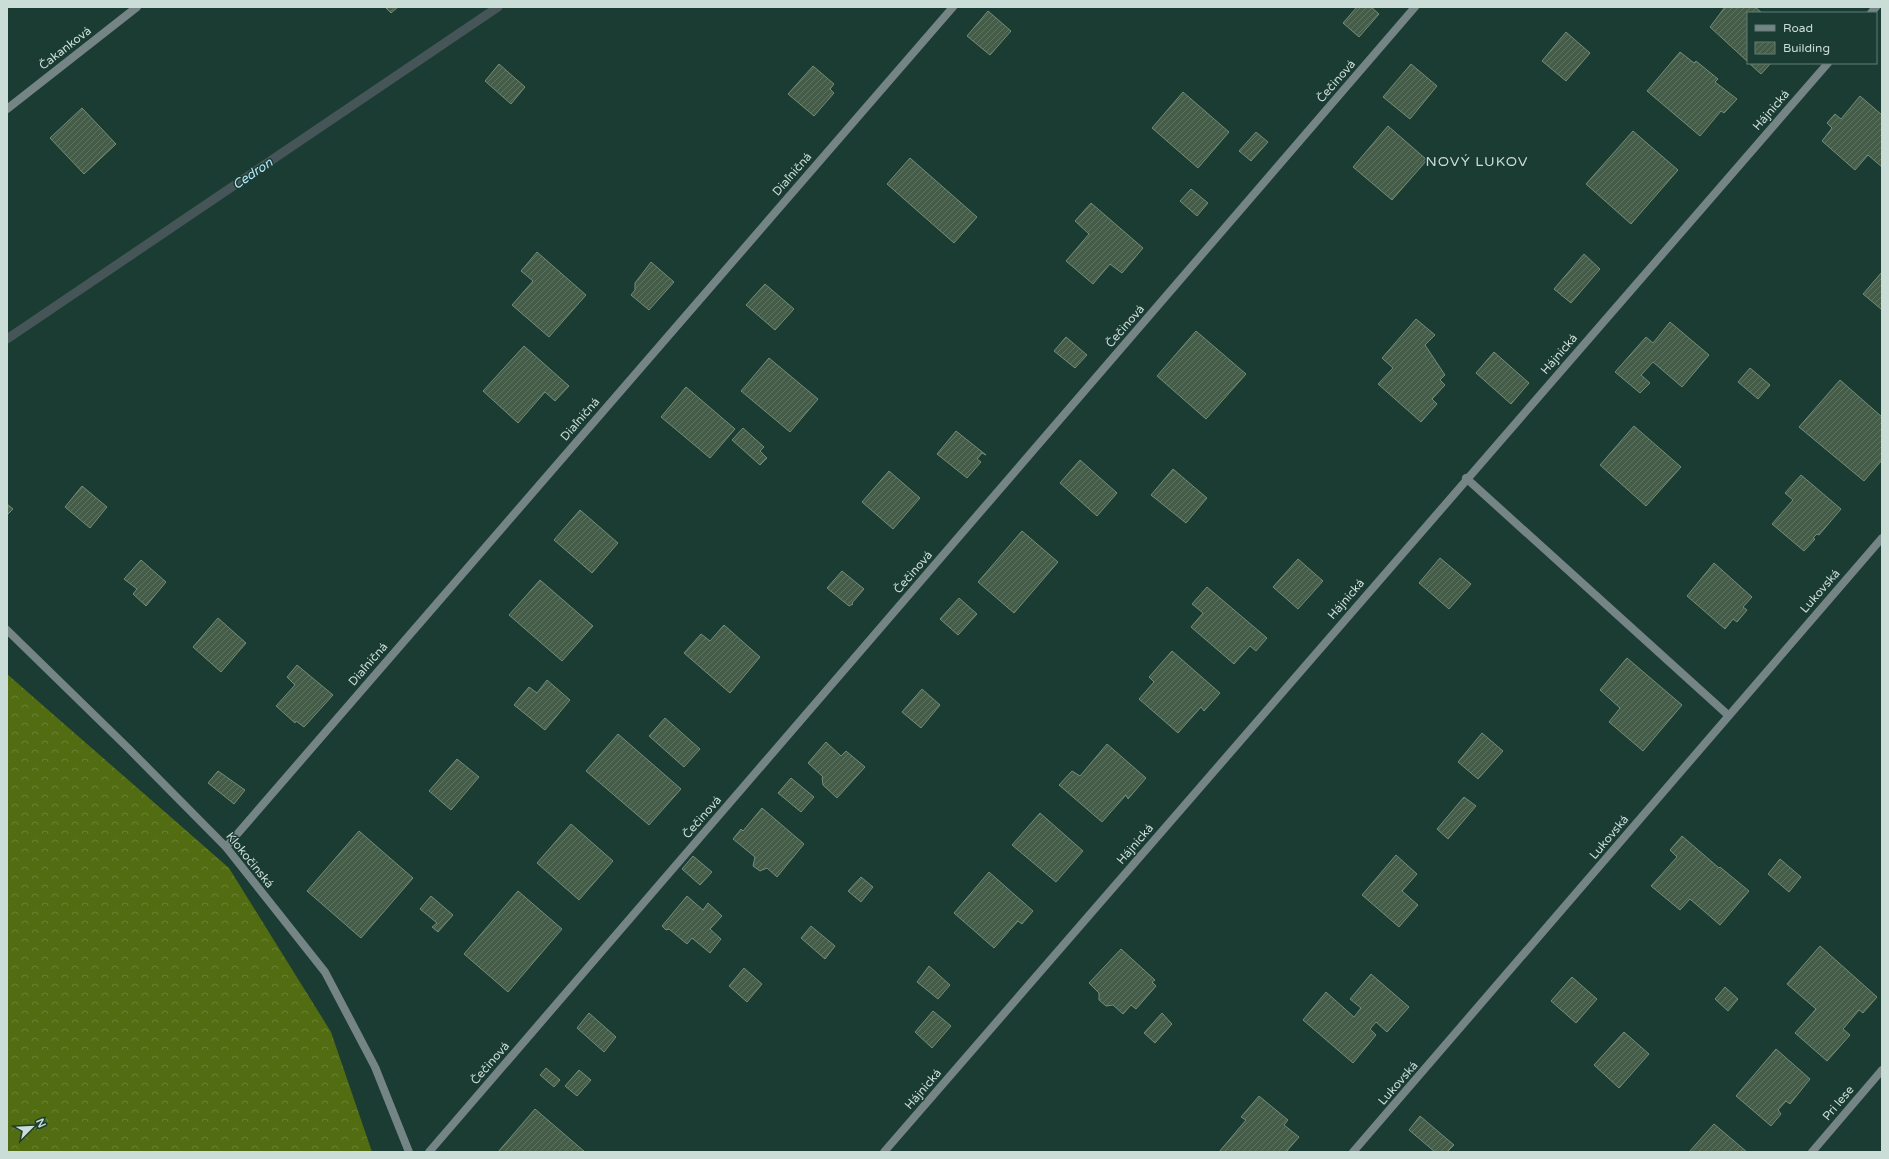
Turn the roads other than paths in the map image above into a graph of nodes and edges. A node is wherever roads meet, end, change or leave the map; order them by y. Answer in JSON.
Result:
{"nodes":[{"id":1,"x":138,"y":7,"type":"edge"},
{"id":2,"x":953,"y":7,"type":"edge"},
{"id":3,"x":1415,"y":7,"type":"edge"},
{"id":4,"x":1827,"y":64,"type":"edge"},
{"id":5,"x":7,"y":109,"type":"edge"},
{"id":6,"x":1466,"y":478,"type":"junction"},
{"id":7,"x":1882,"y":538,"type":"edge"},
{"id":8,"x":7,"y":630,"type":"edge"},
{"id":9,"x":1728,"y":715,"type":"junction"},
{"id":10,"x":226,"y":847,"type":"junction"},
{"id":11,"x":1882,"y":1070,"type":"edge"},
{"id":12,"x":409,"y":1152,"type":"edge"},
{"id":13,"x":429,"y":1152,"type":"edge"},
{"id":14,"x":884,"y":1152,"type":"edge"},
{"id":15,"x":1353,"y":1152,"type":"edge"},
{"id":16,"x":1812,"y":1152,"type":"edge"}],
"edges":[{"from":1,"to":5,"type":"street","name":"Čakanková"},
{"from":2,"to":10,"type":"street","name":"Diaľničná"},
{"from":3,"to":13,"type":"street","name":"Čečinová"},
{"from":4,"to":6,"type":"street","name":"Hájnická"},
{"from":6,"to":9,"type":"street"},
{"from":6,"to":14,"type":"street","name":"Hájnická"},
{"from":7,"to":9,"type":"street","name":"Lukovská"},
{"from":8,"to":10,"type":"street","name":"Klokočinská"},
{"from":9,"to":15,"type":"street","name":"Lukovská"},
{"from":10,"to":12,"type":"street","name":"Klokočinská"},
{"from":11,"to":16,"type":"street","name":"Pri lese"}]}
